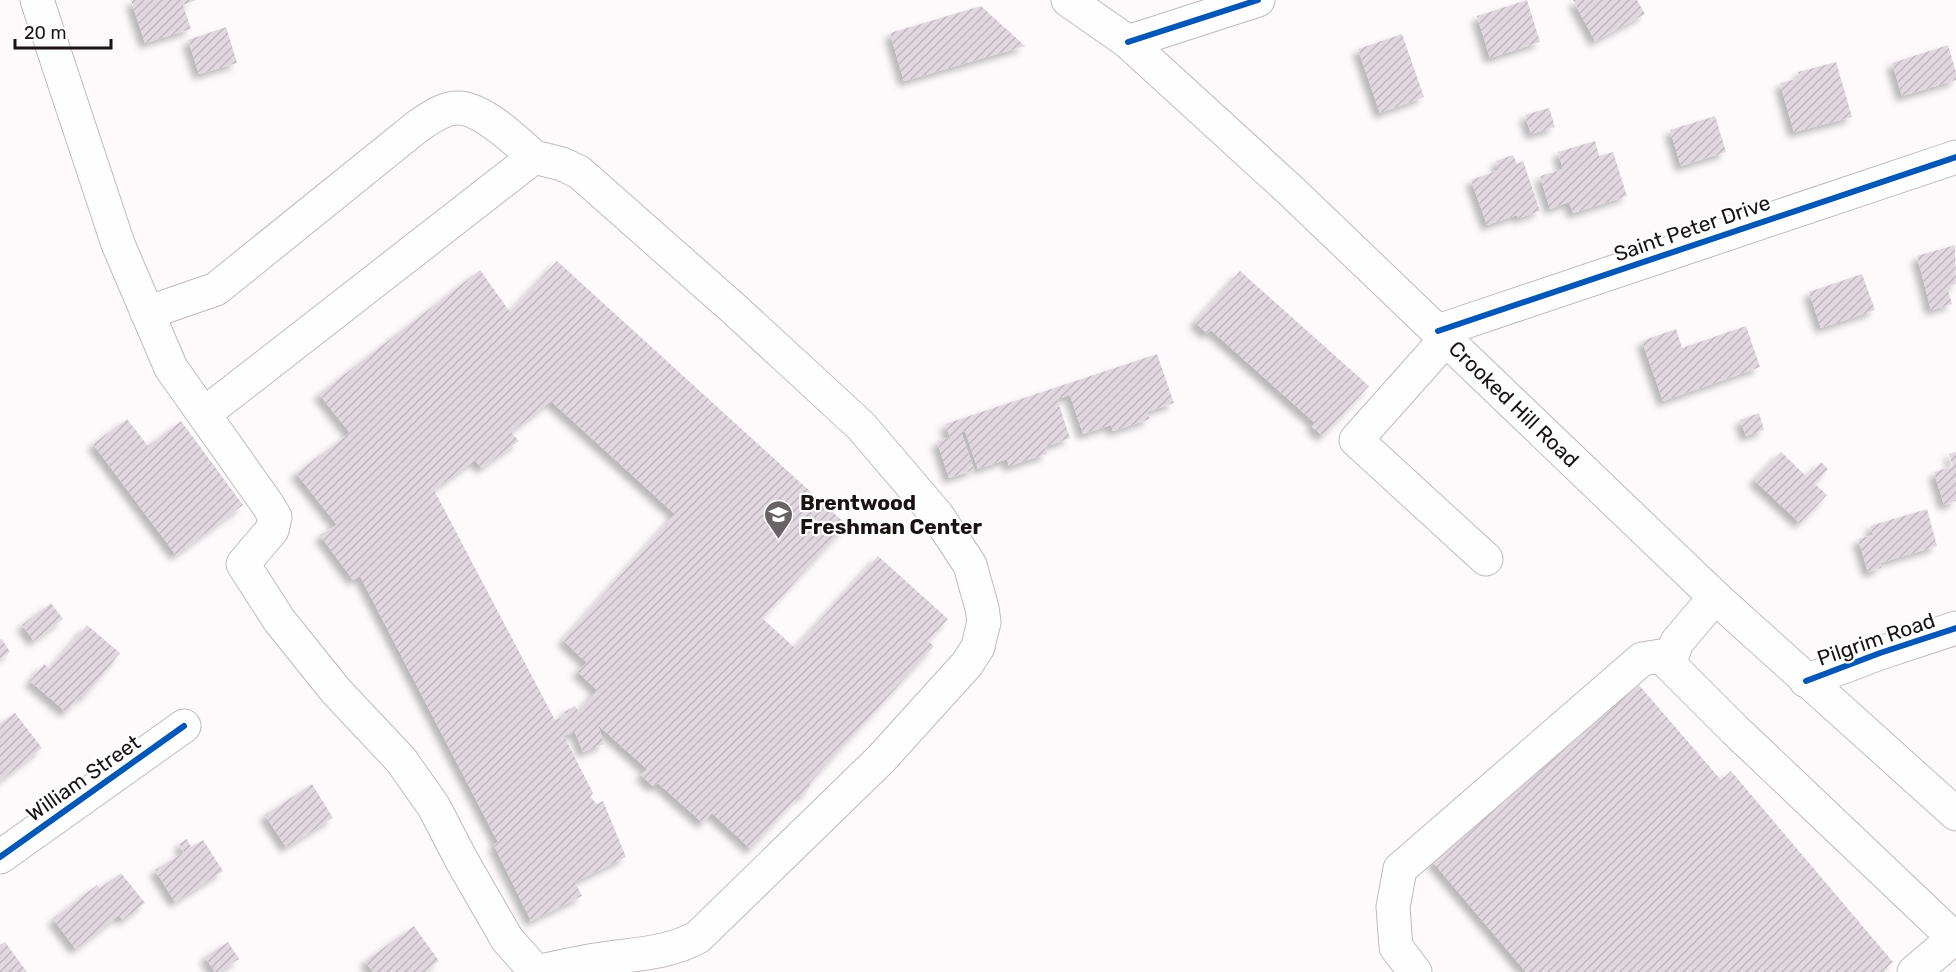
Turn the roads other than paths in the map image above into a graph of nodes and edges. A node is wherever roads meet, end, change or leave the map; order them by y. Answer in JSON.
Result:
{"nodes":[{"id":1,"x":37,"y":0,"type":"edge"},
{"id":2,"x":1068,"y":0,"type":"edge"},
{"id":3,"x":1258,"y":0,"type":"edge"},
{"id":4,"x":1128,"y":42,"type":"junction"},
{"id":5,"x":534,"y":157,"type":"junction"},
{"id":6,"x":1956,"y":157,"type":"edge"},
{"id":7,"x":147,"y":313,"type":"junction"},
{"id":8,"x":1442,"y":334,"type":"junction"},
{"id":9,"x":204,"y":414,"type":"junction"},
{"id":10,"x":1486,"y":559,"type":"dead end"},
{"id":11,"x":1714,"y":597,"type":"junction"},
{"id":12,"x":1956,"y":628,"type":"edge"},
{"id":13,"x":1673,"y":654,"type":"junction"},
{"id":14,"x":1806,"y":681,"type":"junction"},
{"id":15,"x":184,"y":726,"type":"dead end"},
{"id":16,"x":1956,"y":814,"type":"edge"},
{"id":17,"x":0,"y":857,"type":"edge"},
{"id":18,"x":1955,"y":937,"type":"edge"},
{"id":19,"x":536,"y":972,"type":"edge"},
{"id":20,"x":1415,"y":972,"type":"edge"},
{"id":21,"x":1914,"y":972,"type":"edge"}],
"edges":[{"from":1,"to":7,"type":"main road"},
{"from":2,"to":4,"type":"main road","name":"Crooked Hill Road"},
{"from":3,"to":4,"type":"main road"},
{"from":4,"to":8,"type":"main road","name":"Crooked Hill Road"},
{"from":5,"to":7,"type":"main road"},
{"from":5,"to":9,"type":"main road"},
{"from":5,"to":19,"type":"main road"},
{"from":6,"to":8,"type":"main road","name":"Saint Peter Drive"},
{"from":7,"to":9,"type":"main road"},
{"from":8,"to":10,"type":"main road"},
{"from":8,"to":11,"type":"main road","name":"Crooked Hill Road"},
{"from":9,"to":19,"type":"main road"},
{"from":11,"to":13,"type":"main road"},
{"from":11,"to":14,"type":"main road","name":"Crooked Hill Road"},
{"from":12,"to":14,"type":"main road","name":"Pilgrim Road"},
{"from":13,"to":18,"type":"main road"},
{"from":13,"to":20,"type":"main road"},
{"from":14,"to":16,"type":"main road","name":"Crooked Hill Road"},
{"from":15,"to":17,"type":"main road","name":"William Street"},
{"from":18,"to":21,"type":"main road"}]}
